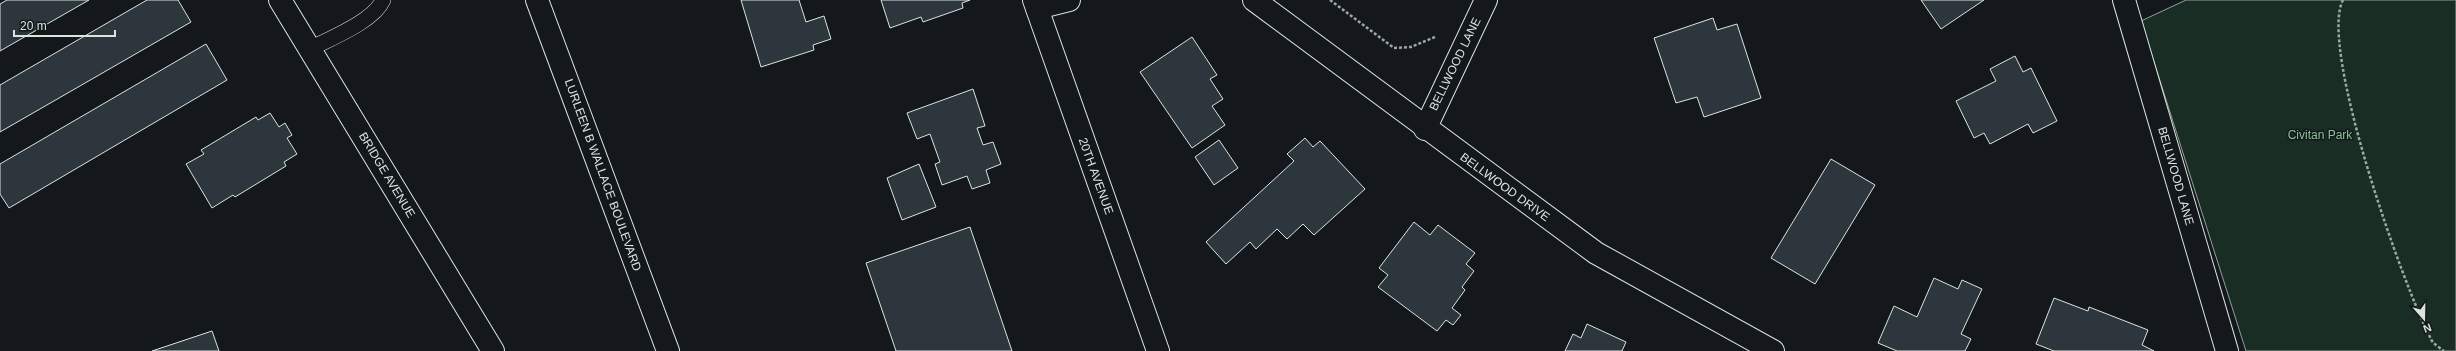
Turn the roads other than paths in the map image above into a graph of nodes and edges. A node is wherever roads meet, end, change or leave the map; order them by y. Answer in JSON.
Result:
{"nodes":[{"id":1,"x":280,"y":0,"type":"edge"},
{"id":2,"x":384,"y":0,"type":"edge"},
{"id":3,"x":537,"y":0,"type":"edge"},
{"id":4,"x":1069,"y":0,"type":"edge"},
{"id":5,"x":1254,"y":0,"type":"edge"},
{"id":6,"x":1486,"y":0,"type":"edge"},
{"id":7,"x":2124,"y":0,"type":"edge"},
{"id":8,"x":1035,"y":4,"type":"edge"},
{"id":9,"x":310,"y":49,"type":"junction"},
{"id":10,"x":1425,"y":129,"type":"junction"},
{"id":11,"x":493,"y":351,"type":"edge"},
{"id":12,"x":668,"y":351,"type":"edge"},
{"id":13,"x":1158,"y":351,"type":"edge"},
{"id":14,"x":1772,"y":351,"type":"edge"},
{"id":15,"x":2227,"y":351,"type":"edge"}],
"edges":[{"from":1,"to":9,"type":"main road","name":"BRIDGE AVENUE"},
{"from":2,"to":9,"type":"lane"},
{"from":3,"to":12,"type":"main road","name":"LURLEEN B WALLACE BOULEVARD"},
{"from":4,"to":8,"type":"main road"},
{"from":5,"to":10,"type":"main road","name":"BELLWOOD DRIVE"},
{"from":6,"to":10,"type":"main road","name":"BELLWOOD LANE"},
{"from":7,"to":15,"type":"main road","name":"BELLWOOD LANE"},
{"from":8,"to":13,"type":"main road","name":"20TH AVENUE"},
{"from":9,"to":11,"type":"main road","name":"BRIDGE AVENUE"},
{"from":10,"to":14,"type":"main road","name":"BELLWOOD DRIVE"}]}
